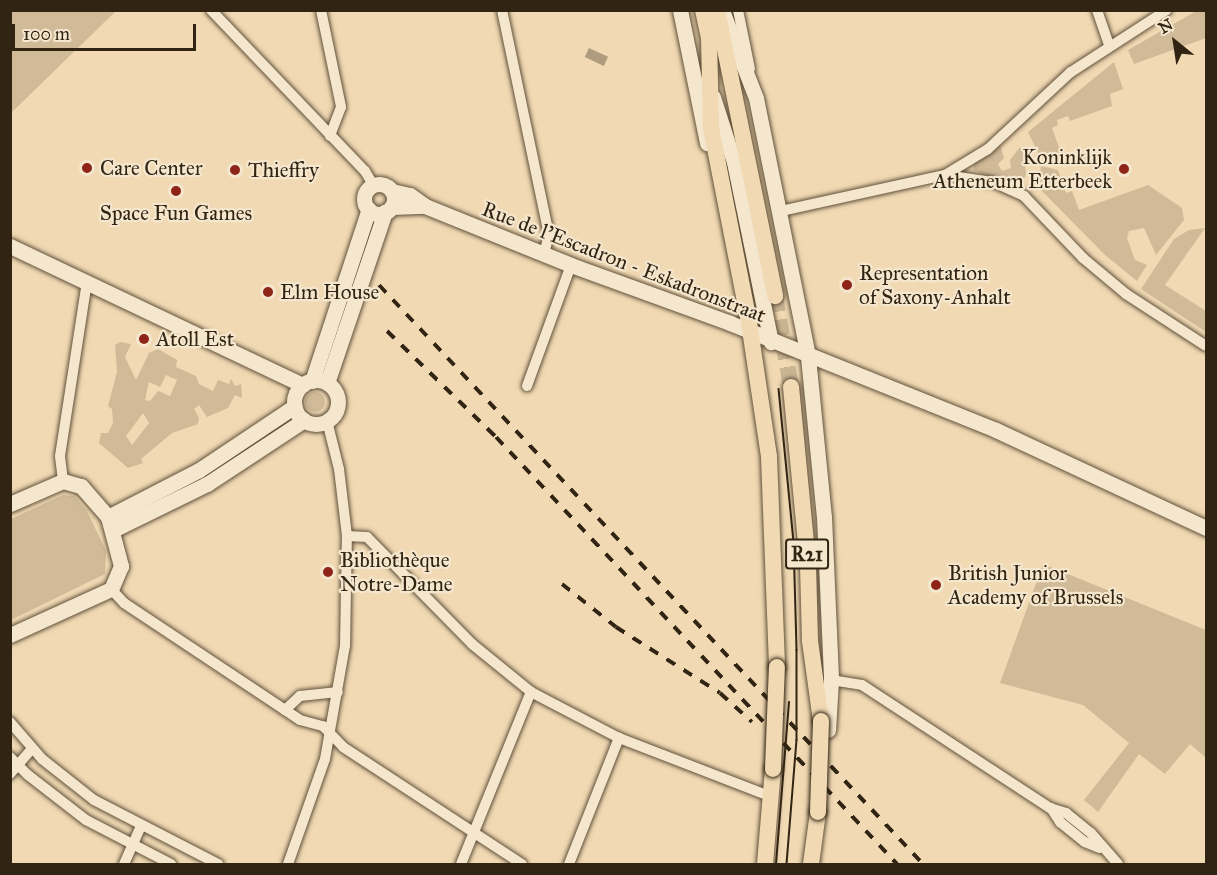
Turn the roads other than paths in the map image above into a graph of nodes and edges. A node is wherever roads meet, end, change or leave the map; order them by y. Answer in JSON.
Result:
{"nodes":[{"id":1,"x":211,"y":10,"type":"edge"},
{"id":2,"x":321,"y":10,"type":"edge"},
{"id":3,"x":502,"y":10,"type":"edge"},
{"id":4,"x":680,"y":10,"type":"edge"},
{"id":5,"x":703,"y":10,"type":"edge"},
{"id":6,"x":717,"y":10,"type":"edge"},
{"id":7,"x":722,"y":10,"type":"edge"},
{"id":8,"x":738,"y":10,"type":"edge"},
{"id":9,"x":1097,"y":10,"type":"edge"},
{"id":10,"x":1167,"y":10,"type":"edge"},
{"id":11,"x":1109,"y":45,"type":"junction"},
{"id":12,"x":711,"y":88,"type":"junction"},
{"id":13,"x":756,"y":98,"type":"junction"},
{"id":14,"x":330,"y":136,"type":"junction"},
{"id":15,"x":968,"y":163,"type":"junction"},
{"id":16,"x":945,"y":175,"type":"junction"},
{"id":17,"x":971,"y":177,"type":"junction"},
{"id":18,"x":719,"y":180,"type":"junction"},
{"id":19,"x":373,"y":185,"type":"junction"},
{"id":20,"x":392,"y":192,"type":"junction"},
{"id":21,"x":425,"y":206,"type":"junction"},
{"id":22,"x":369,"y":209,"type":"junction"},
{"id":23,"x":388,"y":210,"type":"junction"},
{"id":24,"x":781,"y":211,"type":"junction"},
{"id":25,"x":10,"y":246,"type":"edge"},
{"id":26,"x":544,"y":254,"type":"junction"},
{"id":27,"x":571,"y":265,"type":"junction"},
{"id":28,"x":87,"y":282,"type":"junction"},
{"id":29,"x":775,"y":296,"type":"tunnel mouth"},
{"id":30,"x":331,"y":320,"type":"junction"},
{"id":31,"x":751,"y":334,"type":"junction"},
{"id":32,"x":343,"y":337,"type":"junction"},
{"id":33,"x":771,"y":342,"type":"junction"},
{"id":34,"x":1206,"y":346,"type":"edge"},
{"id":35,"x":808,"y":357,"type":"junction"},
{"id":36,"x":314,"y":383,"type":"junction"},
{"id":37,"x":527,"y":387,"type":"dead end"},
{"id":38,"x":791,"y":387,"type":"tunnel mouth"},
{"id":39,"x":295,"y":406,"type":"junction"},
{"id":40,"x":304,"y":420,"type":"junction"},
{"id":41,"x":327,"y":421,"type":"junction"},
{"id":42,"x":63,"y":482,"type":"junction"},
{"id":43,"x":10,"y":504,"type":"edge"},
{"id":44,"x":111,"y":524,"type":"junction"},
{"id":45,"x":1206,"y":528,"type":"edge"},
{"id":46,"x":347,"y":536,"type":"junction"},
{"id":47,"x":111,"y":589,"type":"junction"},
{"id":48,"x":10,"y":635,"type":"edge"},
{"id":49,"x":831,"y":680,"type":"junction"},
{"id":50,"x":338,"y":692,"type":"junction"},
{"id":51,"x":531,"y":692,"type":"junction"},
{"id":52,"x":285,"y":710,"type":"junction"},
{"id":53,"x":10,"y":722,"type":"edge"},
{"id":54,"x":825,"y":726,"type":"junction"},
{"id":55,"x":331,"y":736,"type":"junction"},
{"id":56,"x":619,"y":738,"type":"junction"},
{"id":57,"x":32,"y":749,"type":"junction"},
{"id":58,"x":13,"y":760,"type":"edge"},
{"id":59,"x":10,"y":774,"type":"edge"},
{"id":60,"x":772,"y":797,"type":"junction"},
{"id":61,"x":141,"y":826,"type":"junction"},
{"id":62,"x":474,"y":832,"type":"junction"},
{"id":63,"x":132,"y":845,"type":"junction"},
{"id":64,"x":124,"y":864,"type":"edge"},
{"id":65,"x":171,"y":864,"type":"edge"},
{"id":66,"x":218,"y":864,"type":"edge"},
{"id":67,"x":288,"y":864,"type":"edge"},
{"id":68,"x":461,"y":864,"type":"edge"},
{"id":69,"x":522,"y":864,"type":"edge"},
{"id":70,"x":569,"y":864,"type":"edge"},
{"id":71,"x":765,"y":864,"type":"edge"},
{"id":72,"x":812,"y":864,"type":"edge"},
{"id":73,"x":1118,"y":864,"type":"edge"}],
"edges":[{"from":1,"to":14,"type":"street"},
{"from":2,"to":14,"type":"street"},
{"from":3,"to":26,"type":"street"},
{"from":4,"to":18,"type":"street"},
{"from":5,"to":12,"type":"main road","number":"R21"},
{"from":6,"to":29,"type":"main road"},
{"from":7,"to":13,"type":"street"},
{"from":8,"to":13,"type":"street"},
{"from":9,"to":11,"type":"street"},
{"from":10,"to":11,"type":"street"},
{"from":11,"to":15,"type":"street"},
{"from":12,"to":18,"type":"main road","number":"R21"},
{"from":12,"to":33,"type":"street"},
{"from":13,"to":24,"type":"street"},
{"from":14,"to":19,"type":"street"},
{"from":15,"to":16,"type":"street"},
{"from":15,"to":17,"type":"street"},
{"from":16,"to":17,"type":"street"},
{"from":16,"to":24,"type":"street"},
{"from":17,"to":34,"type":"street"},
{"from":18,"to":31,"type":"main road","number":"R21"},
{"from":19,"to":20,"type":"street","name":"Rue de l'Escadron - Eskadronstraat"},
{"from":19,"to":22,"type":"street"},
{"from":20,"to":21,"type":"street","name":"Rue de l'Escadron - Eskadronstraat"},
{"from":20,"to":23,"type":"street"},
{"from":21,"to":23,"type":"street","name":"Rue de l'Escadron - Eskadronstraat"},
{"from":21,"to":26,"type":"street","name":"Rue de l'Escadron - Eskadronstraat"},
{"from":22,"to":23,"type":"street","name":"Rue de l'Escadron - Eskadronstraat"},
{"from":22,"to":30,"type":"street"},
{"from":23,"to":32,"type":"street"},
{"from":24,"to":35,"type":"street"},
{"from":25,"to":28,"type":"street"},
{"from":26,"to":27,"type":"street","name":"Rue de l'Escadron - Eskadronstraat"},
{"from":27,"to":31,"type":"street","name":"Rue de l'Escadron - Eskadronstraat"},
{"from":27,"to":37,"type":"street"},
{"from":28,"to":36,"type":"street"},
{"from":28,"to":42,"type":"street"},
{"from":30,"to":32,"type":"street"},
{"from":30,"to":36,"type":"street"},
{"from":31,"to":33,"type":"street","name":"Rue de l'Escadron - Eskadronstraat"},
{"from":31,"to":60,"type":"main road","number":"R21","bridge":true},
{"from":32,"to":36,"type":"street"},
{"from":33,"to":35,"type":"street","name":"Rue de l'Escadron - Eskadronstraat"},
{"from":35,"to":45,"type":"street","name":"Rue de l'Escadron - Eskadronstraat"},
{"from":35,"to":49,"type":"street"},
{"from":36,"to":39,"type":"street"},
{"from":36,"to":41,"type":"street"},
{"from":38,"to":54,"type":"main road","number":"R21"},
{"from":39,"to":40,"type":"street"},
{"from":39,"to":44,"type":"street"},
{"from":40,"to":41,"type":"street"},
{"from":40,"to":44,"type":"street"},
{"from":41,"to":46,"type":"street"},
{"from":42,"to":43,"type":"street"},
{"from":42,"to":44,"type":"street"},
{"from":44,"to":47,"type":"street"},
{"from":46,"to":50,"type":"street"},
{"from":46,"to":51,"type":"street"},
{"from":47,"to":48,"type":"street"},
{"from":47,"to":52,"type":"street"},
{"from":49,"to":54,"type":"street"},
{"from":49,"to":73,"type":"street"},
{"from":50,"to":52,"type":"street"},
{"from":50,"to":55,"type":"street"},
{"from":51,"to":56,"type":"street"},
{"from":51,"to":62,"type":"street"},
{"from":52,"to":55,"type":"street"},
{"from":53,"to":57,"type":"street"},
{"from":54,"to":72,"type":"main road","number":"R21","bridge":true},
{"from":55,"to":62,"type":"street"},
{"from":55,"to":67,"type":"street"},
{"from":56,"to":60,"type":"street"},
{"from":56,"to":70,"type":"street"},
{"from":57,"to":58,"type":"street"},
{"from":57,"to":61,"type":"street"},
{"from":58,"to":59,"type":"street"},
{"from":58,"to":63,"type":"street"},
{"from":60,"to":71,"type":"main road","number":"R21"},
{"from":61,"to":63,"type":"street"},
{"from":61,"to":66,"type":"street"},
{"from":62,"to":68,"type":"street"},
{"from":62,"to":69,"type":"street"},
{"from":63,"to":64,"type":"street"},
{"from":63,"to":65,"type":"street"}]}
